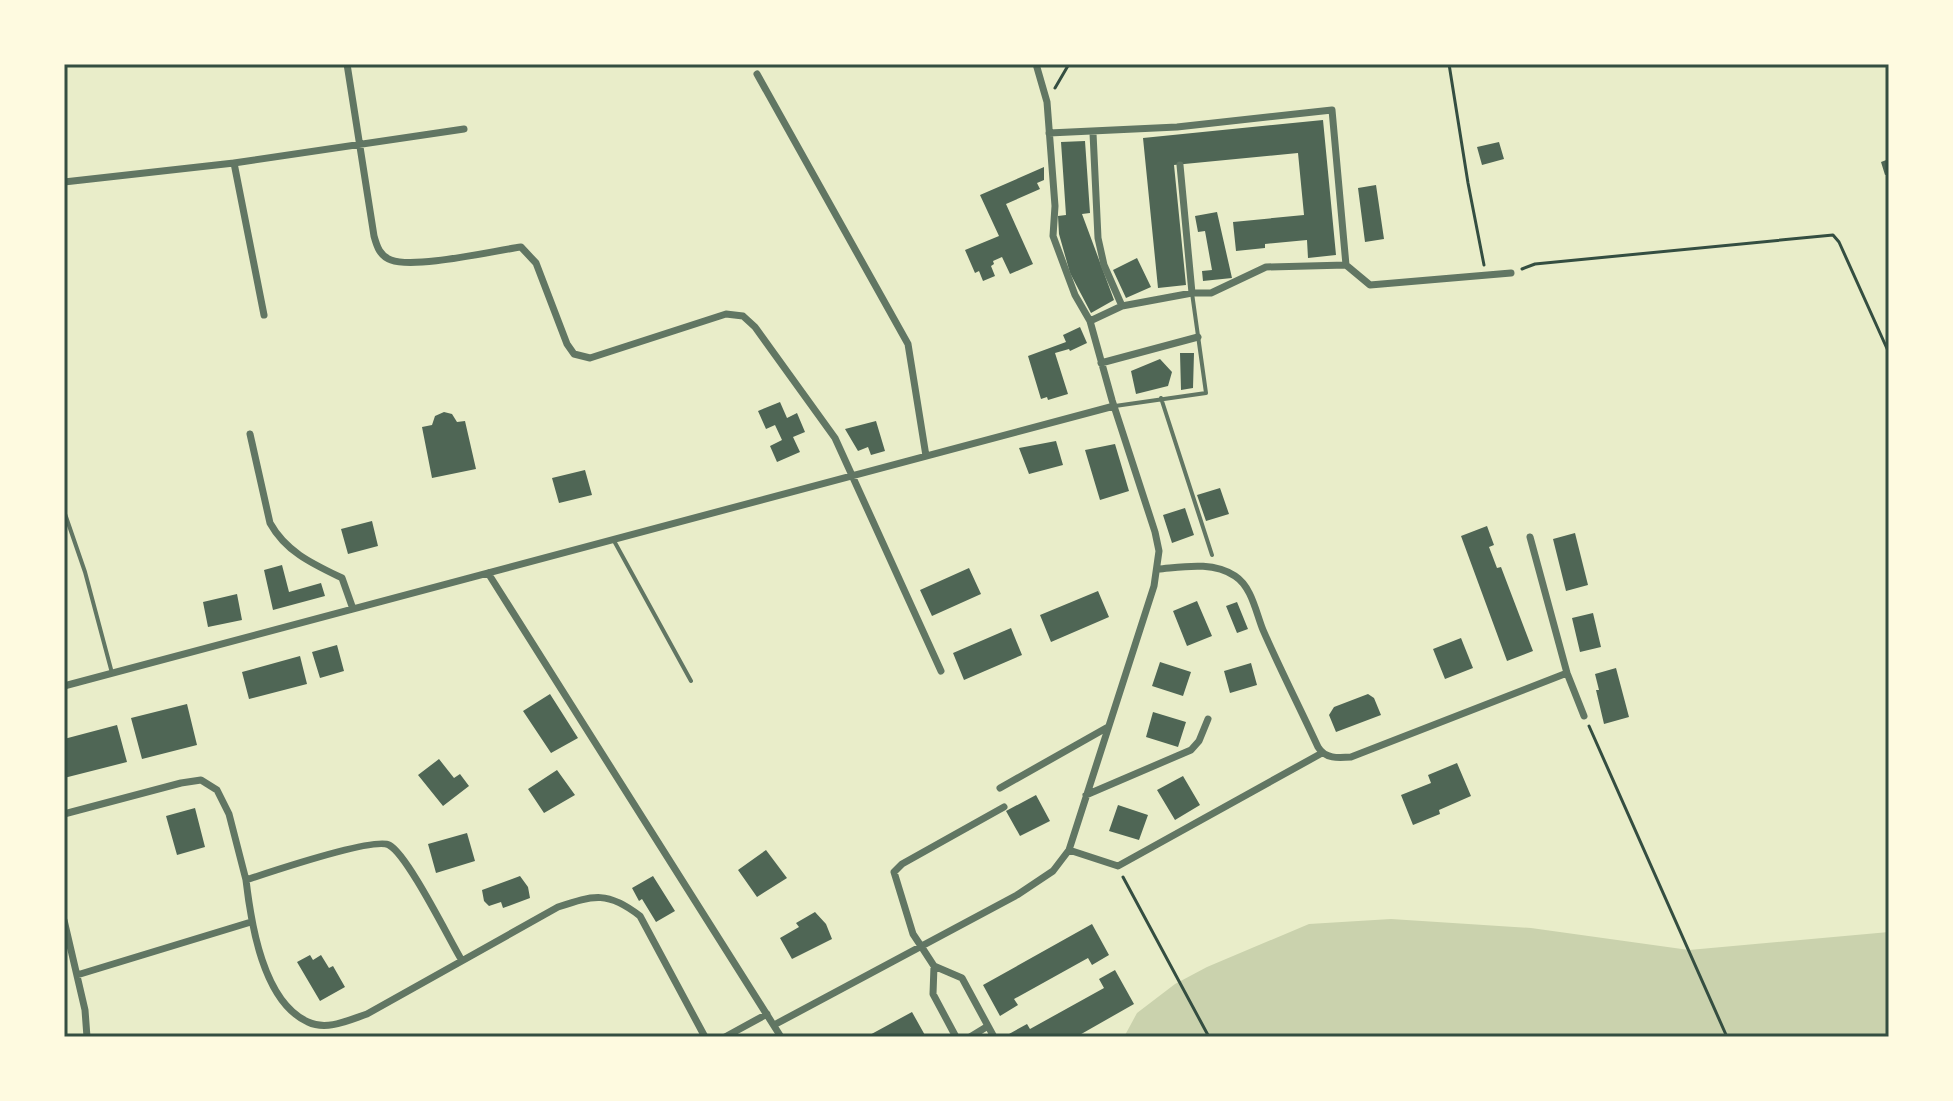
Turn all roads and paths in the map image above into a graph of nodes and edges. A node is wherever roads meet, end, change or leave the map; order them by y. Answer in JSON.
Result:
{"nodes":[{"id":1,"x":347,"y":64,"type":"edge"},
{"id":2,"x":1036,"y":64,"type":"edge"},
{"id":3,"x":1069,"y":64,"type":"edge"},
{"id":4,"x":1449,"y":64,"type":"edge"},
{"id":5,"x":757,"y":74,"type":"dead end"},
{"id":6,"x":1047,"y":102,"type":"junction"},
{"id":7,"x":464,"y":129,"type":"dead end"},
{"id":8,"x":1049,"y":133,"type":"junction"},
{"id":9,"x":1093,"y":133,"type":"junction"},
{"id":10,"x":359,"y":144,"type":"junction"},
{"id":11,"x":234,"y":163,"type":"junction"},
{"id":12,"x":1180,"y":165,"type":"dead end"},
{"id":13,"x":64,"y":182,"type":"edge"},
{"id":14,"x":1346,"y":265,"type":"junction"},
{"id":15,"x":1511,"y":273,"type":"joint"},
{"id":16,"x":1486,"y":274,"type":"junction"},
{"id":17,"x":1192,"y":293,"type":"junction"},
{"id":18,"x":1122,"y":306,"type":"junction"},
{"id":19,"x":264,"y":315,"type":"dead end"},
{"id":20,"x":1090,"y":321,"type":"junction"},
{"id":21,"x":1198,"y":337,"type":"junction"},
{"id":22,"x":1889,"y":353,"type":"edge"},
{"id":23,"x":1101,"y":363,"type":"junction"},
{"id":24,"x":1161,"y":398,"type":"junction"},
{"id":25,"x":1114,"y":406,"type":"junction"},
{"id":26,"x":250,"y":434,"type":"dead end"},
{"id":27,"x":926,"y":456,"type":"junction"},
{"id":28,"x":851,"y":476,"type":"junction"},
{"id":29,"x":64,"y":511,"type":"edge"},
{"id":30,"x":1530,"y":537,"type":"dead end"},
{"id":31,"x":613,"y":539,"type":"junction"},
{"id":32,"x":1212,"y":555,"type":"dead end"},
{"id":33,"x":1158,"y":569,"type":"junction"},
{"id":34,"x":488,"y":573,"type":"junction"},
{"id":35,"x":353,"y":609,"type":"junction"},
{"id":36,"x":941,"y":671,"type":"dead end"},
{"id":37,"x":112,"y":673,"type":"junction"},
{"id":38,"x":1567,"y":673,"type":"junction"},
{"id":39,"x":691,"y":681,"type":"dead end"},
{"id":40,"x":64,"y":686,"type":"edge"},
{"id":41,"x":1584,"y":716,"type":"joint"},
{"id":42,"x":1208,"y":719,"type":"dead end"},
{"id":43,"x":1108,"y":727,"type":"junction"},
{"id":44,"x":1322,"y":753,"type":"junction"},
{"id":45,"x":1000,"y":788,"type":"dead end"},
{"id":46,"x":1086,"y":795,"type":"junction"},
{"id":47,"x":1004,"y":807,"type":"dead end"},
{"id":48,"x":64,"y":814,"type":"edge"},
{"id":49,"x":1069,"y":850,"type":"junction"},
{"id":50,"x":1118,"y":866,"type":"junction"},
{"id":51,"x":246,"y":880,"type":"junction"},
{"id":52,"x":64,"y":920,"type":"edge"},
{"id":53,"x":251,"y":922,"type":"junction"},
{"id":54,"x":921,"y":946,"type":"junction"},
{"id":55,"x":461,"y":959,"type":"junction"},
{"id":56,"x":934,"y":966,"type":"junction"},
{"id":57,"x":77,"y":975,"type":"junction"},
{"id":58,"x":767,"y":1014,"type":"junction"},
{"id":59,"x":774,"y":1025,"type":"junction"},
{"id":60,"x":988,"y":1026,"type":"junction"},
{"id":61,"x":87,"y":1037,"type":"edge"},
{"id":62,"x":705,"y":1037,"type":"edge"},
{"id":63,"x":725,"y":1037,"type":"edge"},
{"id":64,"x":781,"y":1037,"type":"edge"},
{"id":65,"x":956,"y":1037,"type":"edge"},
{"id":66,"x":970,"y":1037,"type":"edge"},
{"id":67,"x":994,"y":1037,"type":"edge"},
{"id":68,"x":1209,"y":1037,"type":"edge"},
{"id":69,"x":1727,"y":1037,"type":"edge"}],
"edges":[{"from":1,"to":10,"type":"street"},
{"from":2,"to":6,"type":"street"},
{"from":3,"to":6,"type":"path"},
{"from":4,"to":16,"type":"path"},
{"from":5,"to":27,"type":"street"},
{"from":6,"to":8,"type":"street"},
{"from":7,"to":10,"type":"street"},
{"from":8,"to":9,"type":"street"},
{"from":8,"to":20,"type":"street"},
{"from":9,"to":14,"type":"street"},
{"from":9,"to":18,"type":"street"},
{"from":10,"to":11,"type":"street"},
{"from":10,"to":28,"type":"street"},
{"from":11,"to":13,"type":"street"},
{"from":11,"to":19,"type":"street"},
{"from":12,"to":17,"type":"street"},
{"from":14,"to":16,"type":"street"},
{"from":14,"to":17,"type":"street"},
{"from":15,"to":16,"type":"street"},
{"from":15,"to":22,"type":"path"},
{"from":17,"to":18,"type":"street"},
{"from":17,"to":21,"type":"lane"},
{"from":18,"to":20,"type":"street"},
{"from":20,"to":23,"type":"street"},
{"from":21,"to":23,"type":"street"},
{"from":21,"to":24,"type":"lane"},
{"from":23,"to":25,"type":"street"},
{"from":24,"to":25,"type":"lane"},
{"from":24,"to":32,"type":"lane"},
{"from":25,"to":27,"type":"street"},
{"from":25,"to":33,"type":"street"},
{"from":26,"to":35,"type":"street"},
{"from":27,"to":28,"type":"street"},
{"from":28,"to":31,"type":"street"},
{"from":28,"to":36,"type":"street"},
{"from":29,"to":37,"type":"lane"},
{"from":30,"to":38,"type":"street"},
{"from":31,"to":34,"type":"street"},
{"from":31,"to":39,"type":"lane"},
{"from":33,"to":43,"type":"street"},
{"from":33,"to":44,"type":"street"},
{"from":34,"to":35,"type":"street"},
{"from":34,"to":58,"type":"street"},
{"from":35,"to":37,"type":"street"},
{"from":37,"to":40,"type":"street"},
{"from":38,"to":41,"type":"street"},
{"from":38,"to":44,"type":"street"},
{"from":41,"to":69,"type":"path"},
{"from":42,"to":46,"type":"street"},
{"from":43,"to":45,"type":"street"},
{"from":43,"to":46,"type":"street"},
{"from":44,"to":50,"type":"street"},
{"from":46,"to":49,"type":"street"},
{"from":47,"to":54,"type":"street"},
{"from":48,"to":51,"type":"street"},
{"from":49,"to":50,"type":"street"},
{"from":49,"to":54,"type":"street"},
{"from":50,"to":68,"type":"path"},
{"from":51,"to":53,"type":"street"},
{"from":51,"to":55,"type":"street"},
{"from":52,"to":57,"type":"street"},
{"from":53,"to":55,"type":"street"},
{"from":53,"to":57,"type":"street"},
{"from":54,"to":56,"type":"street"},
{"from":54,"to":59,"type":"street"},
{"from":55,"to":62,"type":"street"},
{"from":56,"to":60,"type":"street"},
{"from":56,"to":65,"type":"street"},
{"from":57,"to":61,"type":"street"},
{"from":58,"to":59,"type":"street"},
{"from":58,"to":63,"type":"street"},
{"from":59,"to":64,"type":"street"},
{"from":60,"to":66,"type":"street"},
{"from":60,"to":67,"type":"street"}]}
